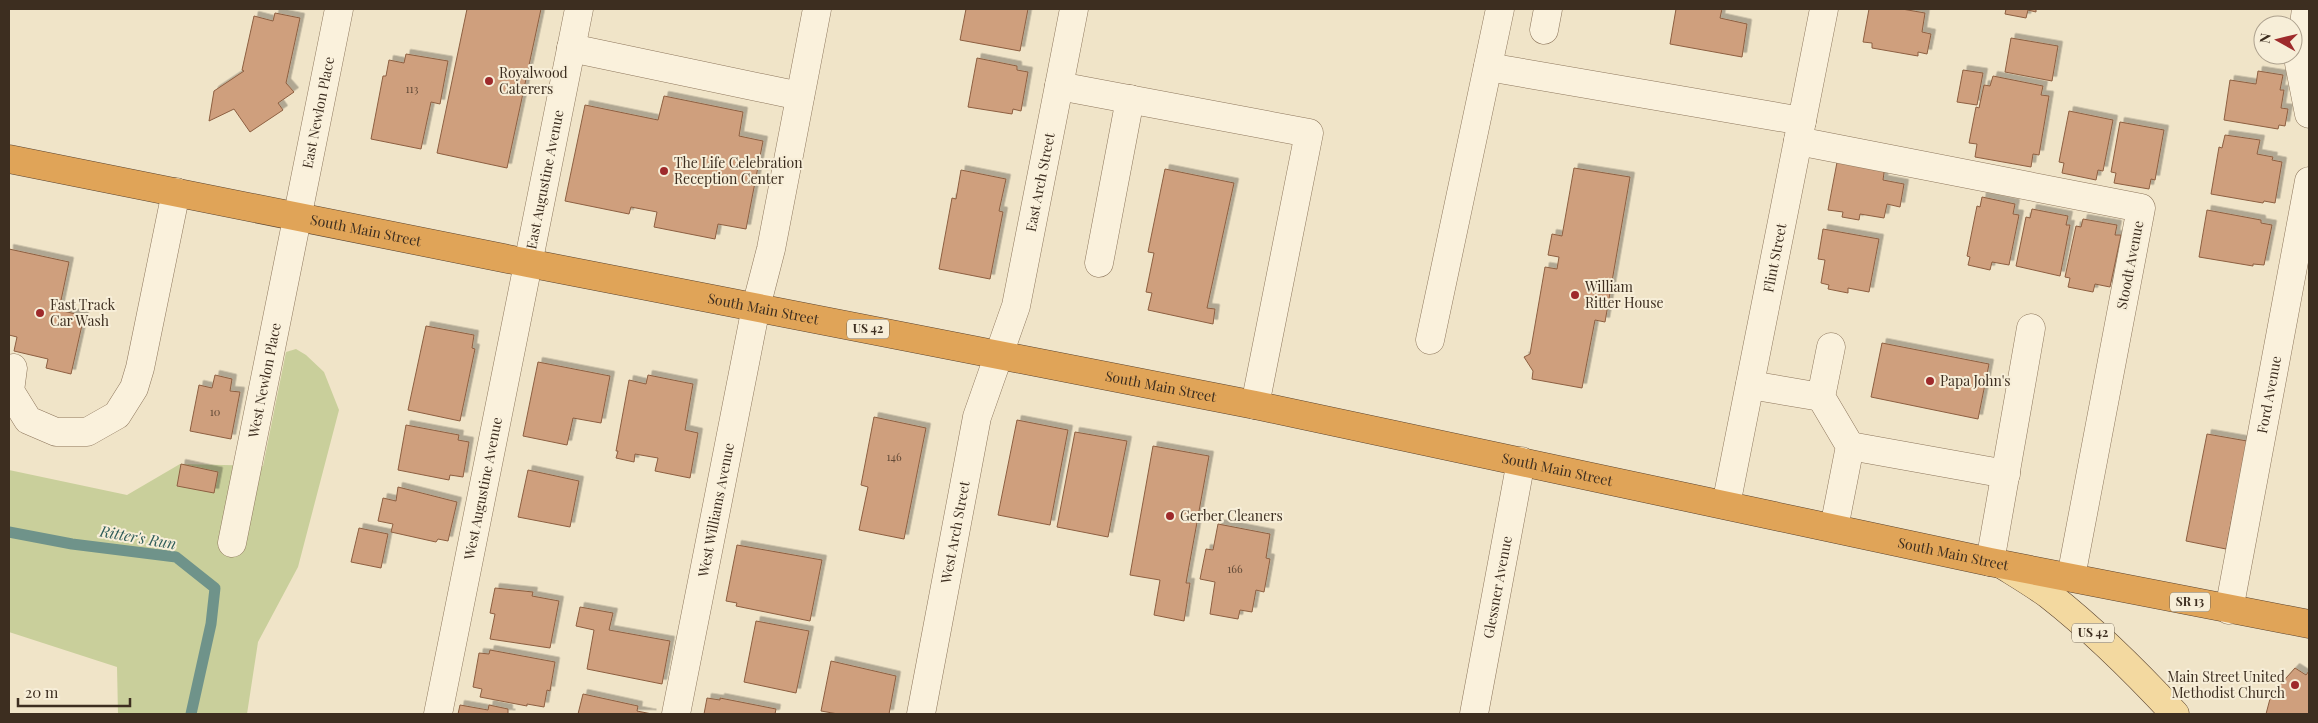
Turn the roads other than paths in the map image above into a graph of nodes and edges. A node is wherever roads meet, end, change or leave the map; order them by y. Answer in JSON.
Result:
{"nodes":[{"id":1,"x":339,"y":9,"type":"edge"},
{"id":2,"x":578,"y":9,"type":"edge"},
{"id":3,"x":816,"y":9,"type":"edge"},
{"id":4,"x":1074,"y":9,"type":"edge"},
{"id":5,"x":1500,"y":9,"type":"edge"},
{"id":6,"x":1824,"y":9,"type":"edge"},
{"id":7,"x":2306,"y":9,"type":"edge"},
{"id":8,"x":570,"y":48,"type":"junction"},
{"id":9,"x":2304,"y":62,"type":"edge"},
{"id":10,"x":1488,"y":67,"type":"junction"},
{"id":11,"x":1058,"y":86,"type":"junction"},
{"id":12,"x":800,"y":96,"type":"junction"},
{"id":13,"x":1130,"y":99,"type":"junction"},
{"id":14,"x":2309,"y":114,"type":"edge"},
{"id":15,"x":1800,"y":131,"type":"junction"},
{"id":16,"x":9,"y":159,"type":"edge"},
{"id":17,"x":2309,"y":181,"type":"edge"},
{"id":18,"x":176,"y":192,"type":"junction"},
{"id":19,"x":297,"y":216,"type":"junction"},
{"id":20,"x":528,"y":263,"type":"junction"},
{"id":21,"x":1099,"y":263,"type":"dead end"},
{"id":22,"x":756,"y":307,"type":"junction"},
{"id":23,"x":2031,"y":328,"type":"dead end"},
{"id":24,"x":1430,"y":340,"type":"dead end"},
{"id":25,"x":1831,"y":347,"type":"dead end"},
{"id":26,"x":1000,"y":354,"type":"junction"},
{"id":27,"x":13,"y":368,"type":"dead end"},
{"id":28,"x":1750,"y":385,"type":"junction"},
{"id":29,"x":1821,"y":398,"type":"junction"},
{"id":30,"x":1255,"y":405,"type":"junction"},
{"id":31,"x":1850,"y":446,"type":"junction"},
{"id":32,"x":1521,"y":461,"type":"junction"},
{"id":33,"x":2006,"y":474,"type":"junction"},
{"id":34,"x":1726,"y":506,"type":"junction"},
{"id":35,"x":1834,"y":528,"type":"junction"},
{"id":36,"x":232,"y":543,"type":"dead end"},
{"id":37,"x":1995,"y":563,"type":"junction"},
{"id":38,"x":2072,"y":577,"type":"junction"},
{"id":39,"x":2229,"y":610,"type":"junction"},
{"id":40,"x":2309,"y":624,"type":"edge"},
{"id":41,"x":438,"y":714,"type":"edge"},
{"id":42,"x":676,"y":714,"type":"edge"},
{"id":43,"x":921,"y":714,"type":"edge"},
{"id":44,"x":1474,"y":714,"type":"edge"},
{"id":45,"x":2175,"y":714,"type":"edge"}],
"edges":[{"from":1,"to":19,"type":"street","name":"East Newlon Place"},
{"from":2,"to":8,"type":"street","name":"East Augustine Avenue"},
{"from":3,"to":12,"type":"street","name":"West Williams Avenue"},
{"from":4,"to":11,"type":"street","name":"East Arch Street"},
{"from":5,"to":10,"type":"street"},
{"from":6,"to":15,"type":"street","name":"Flint Street"},
{"from":7,"to":9,"type":"street"},
{"from":8,"to":12,"type":"street"},
{"from":8,"to":20,"type":"street","name":"East Augustine Avenue"},
{"from":9,"to":14,"type":"street"},
{"from":10,"to":15,"type":"street"},
{"from":10,"to":24,"type":"street"},
{"from":11,"to":13,"type":"street"},
{"from":11,"to":26,"type":"street","name":"East Arch Street"},
{"from":12,"to":22,"type":"street","name":"West Williams Avenue"},
{"from":13,"to":21,"type":"street"},
{"from":13,"to":30,"type":"street"},
{"from":15,"to":28,"type":"street","name":"Flint Street"},
{"from":15,"to":38,"type":"street","name":"Stoodt Avenue"},
{"from":16,"to":18,"type":"highway","name":"South Main Street","number":"US 42"},
{"from":17,"to":39,"type":"street","name":"Ford Avenue"},
{"from":18,"to":19,"type":"highway","name":"South Main Street","number":"US 42"},
{"from":18,"to":27,"type":"street"},
{"from":19,"to":20,"type":"highway","name":"South Main Street","number":"US 42"},
{"from":19,"to":36,"type":"street","name":"West Newlon Place"},
{"from":20,"to":22,"type":"highway","name":"South Main Street","number":"US 42"},
{"from":20,"to":41,"type":"street","name":"West Augustine Avenue"},
{"from":22,"to":26,"type":"highway","name":"South Main Street","number":"US 42"},
{"from":22,"to":42,"type":"street","name":"West Williams Avenue"},
{"from":23,"to":33,"type":"street"},
{"from":25,"to":29,"type":"street"},
{"from":26,"to":30,"type":"highway","name":"South Main Street","number":"US 42"},
{"from":26,"to":43,"type":"street","name":"West Arch Street"},
{"from":28,"to":29,"type":"street"},
{"from":28,"to":34,"type":"street","name":"Flint Street"},
{"from":29,"to":31,"type":"street"},
{"from":30,"to":32,"type":"highway","name":"South Main Street","number":"US 42"},
{"from":31,"to":33,"type":"street"},
{"from":31,"to":35,"type":"street"},
{"from":32,"to":34,"type":"highway","name":"South Main Street","number":"US 42"},
{"from":32,"to":44,"type":"street","name":"Glessner Avenue"},
{"from":33,"to":37,"type":"street"},
{"from":34,"to":35,"type":"highway","name":"South Main Street","number":"US 42"},
{"from":35,"to":37,"type":"highway","name":"South Main Street","number":"US 42"},
{"from":37,"to":38,"type":"highway","name":"South Main Street","number":"SR 13"},
{"from":37,"to":45,"type":"main road","number":"US 42"},
{"from":38,"to":39,"type":"highway","name":"South Main Street","number":"SR 13"},
{"from":39,"to":40,"type":"highway","name":"South Main Street","number":"SR 13"}]}
